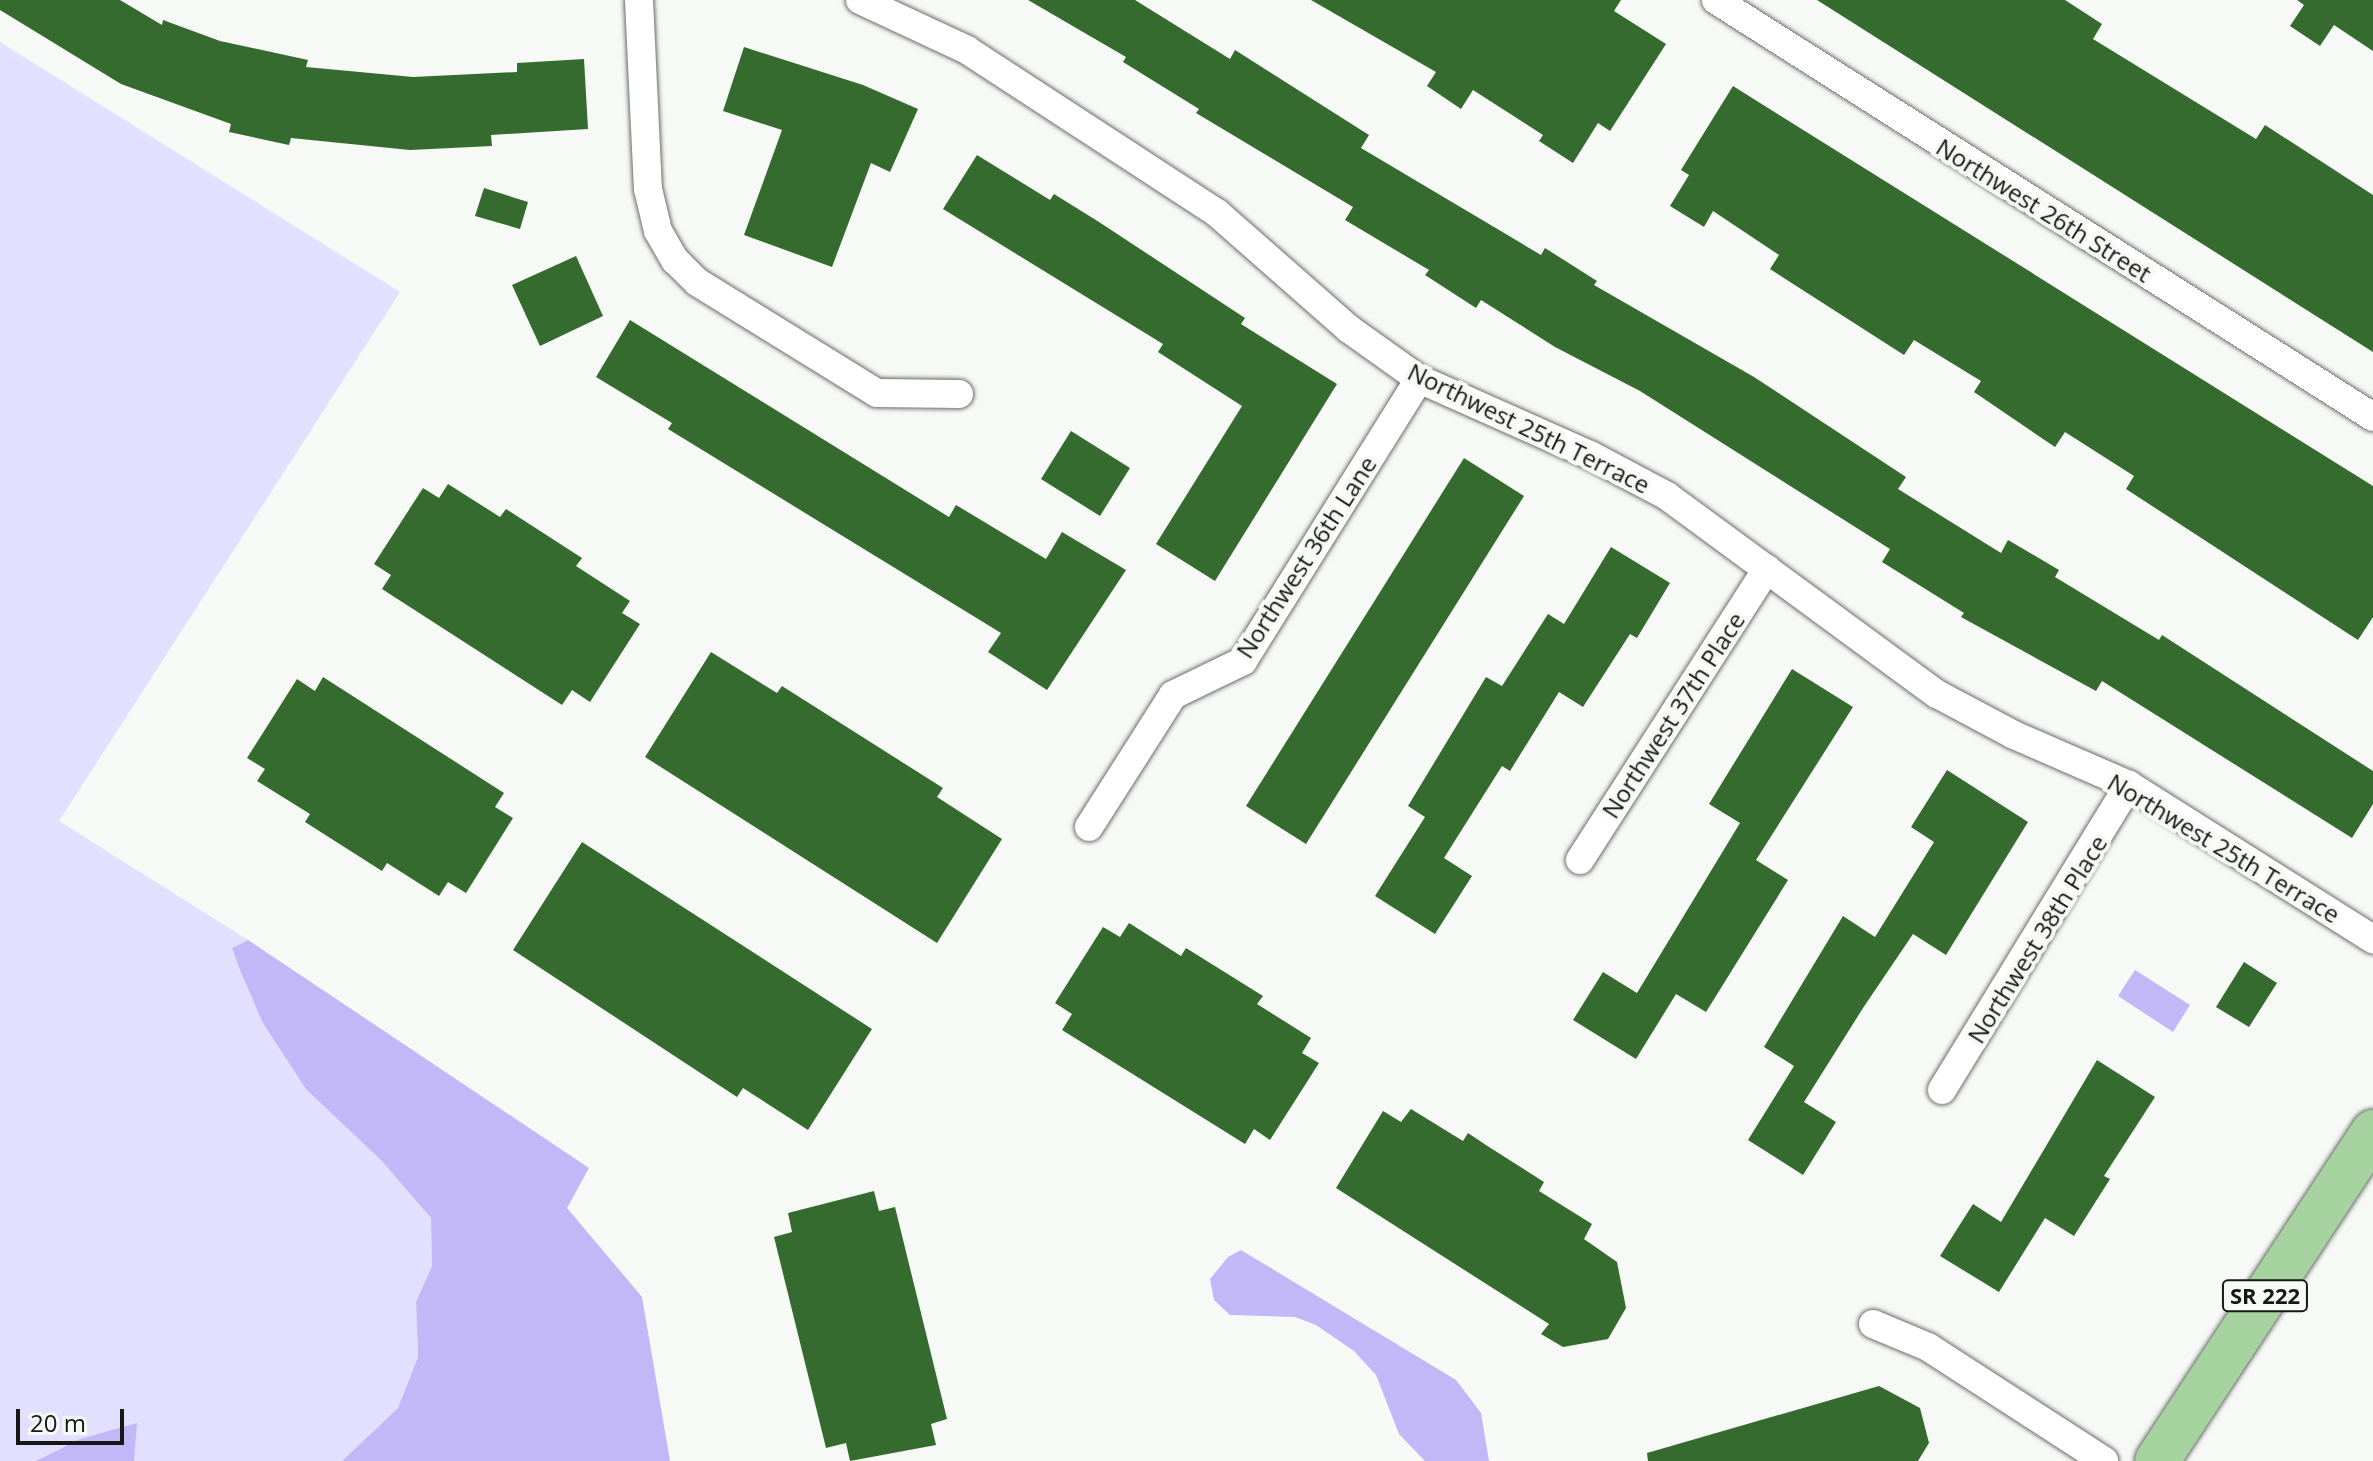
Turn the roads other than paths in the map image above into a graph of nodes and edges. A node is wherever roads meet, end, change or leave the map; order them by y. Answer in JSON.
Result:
{"nodes":[{"id":1,"x":639,"y":0,"type":"edge"},
{"id":2,"x":860,"y":0,"type":"edge"},
{"id":3,"x":1730,"y":3,"type":"edge"},
{"id":4,"x":1419,"y":379,"type":"junction"},
{"id":5,"x":959,"y":394,"type":"dead end"},
{"id":6,"x":2373,"y":417,"type":"edge"},
{"id":7,"x":1767,"y":569,"type":"junction"},
{"id":8,"x":2129,"y":785,"type":"junction"},
{"id":9,"x":1089,"y":827,"type":"dead end"},
{"id":10,"x":1580,"y":860,"type":"dead end"},
{"id":11,"x":2373,"y":939,"type":"edge"},
{"id":12,"x":1942,"y":1090,"type":"dead end"},
{"id":13,"x":2373,"y":1132,"type":"edge"},
{"id":14,"x":1873,"y":1324,"type":"dead end"},
{"id":15,"x":2104,"y":1461,"type":"edge"},
{"id":16,"x":2157,"y":1461,"type":"edge"}],
"edges":[{"from":1,"to":5,"type":"street"},
{"from":2,"to":4,"type":"street","name":"Northwest 25th Terrace"},
{"from":3,"to":6,"type":"street","name":"Northwest 26th Street"},
{"from":4,"to":7,"type":"street","name":"Northwest 25th Terrace"},
{"from":4,"to":9,"type":"street","name":"Northwest 36th Lane"},
{"from":7,"to":8,"type":"street","name":"Northwest 25th Terrace"},
{"from":7,"to":10,"type":"street","name":"Northwest 37th Place"},
{"from":8,"to":11,"type":"street","name":"Northwest 25th Terrace"},
{"from":8,"to":12,"type":"street","name":"Northwest 38th Place"},
{"from":13,"to":16,"type":"main road","number":"SR 222"},
{"from":14,"to":15,"type":"street"}]}
